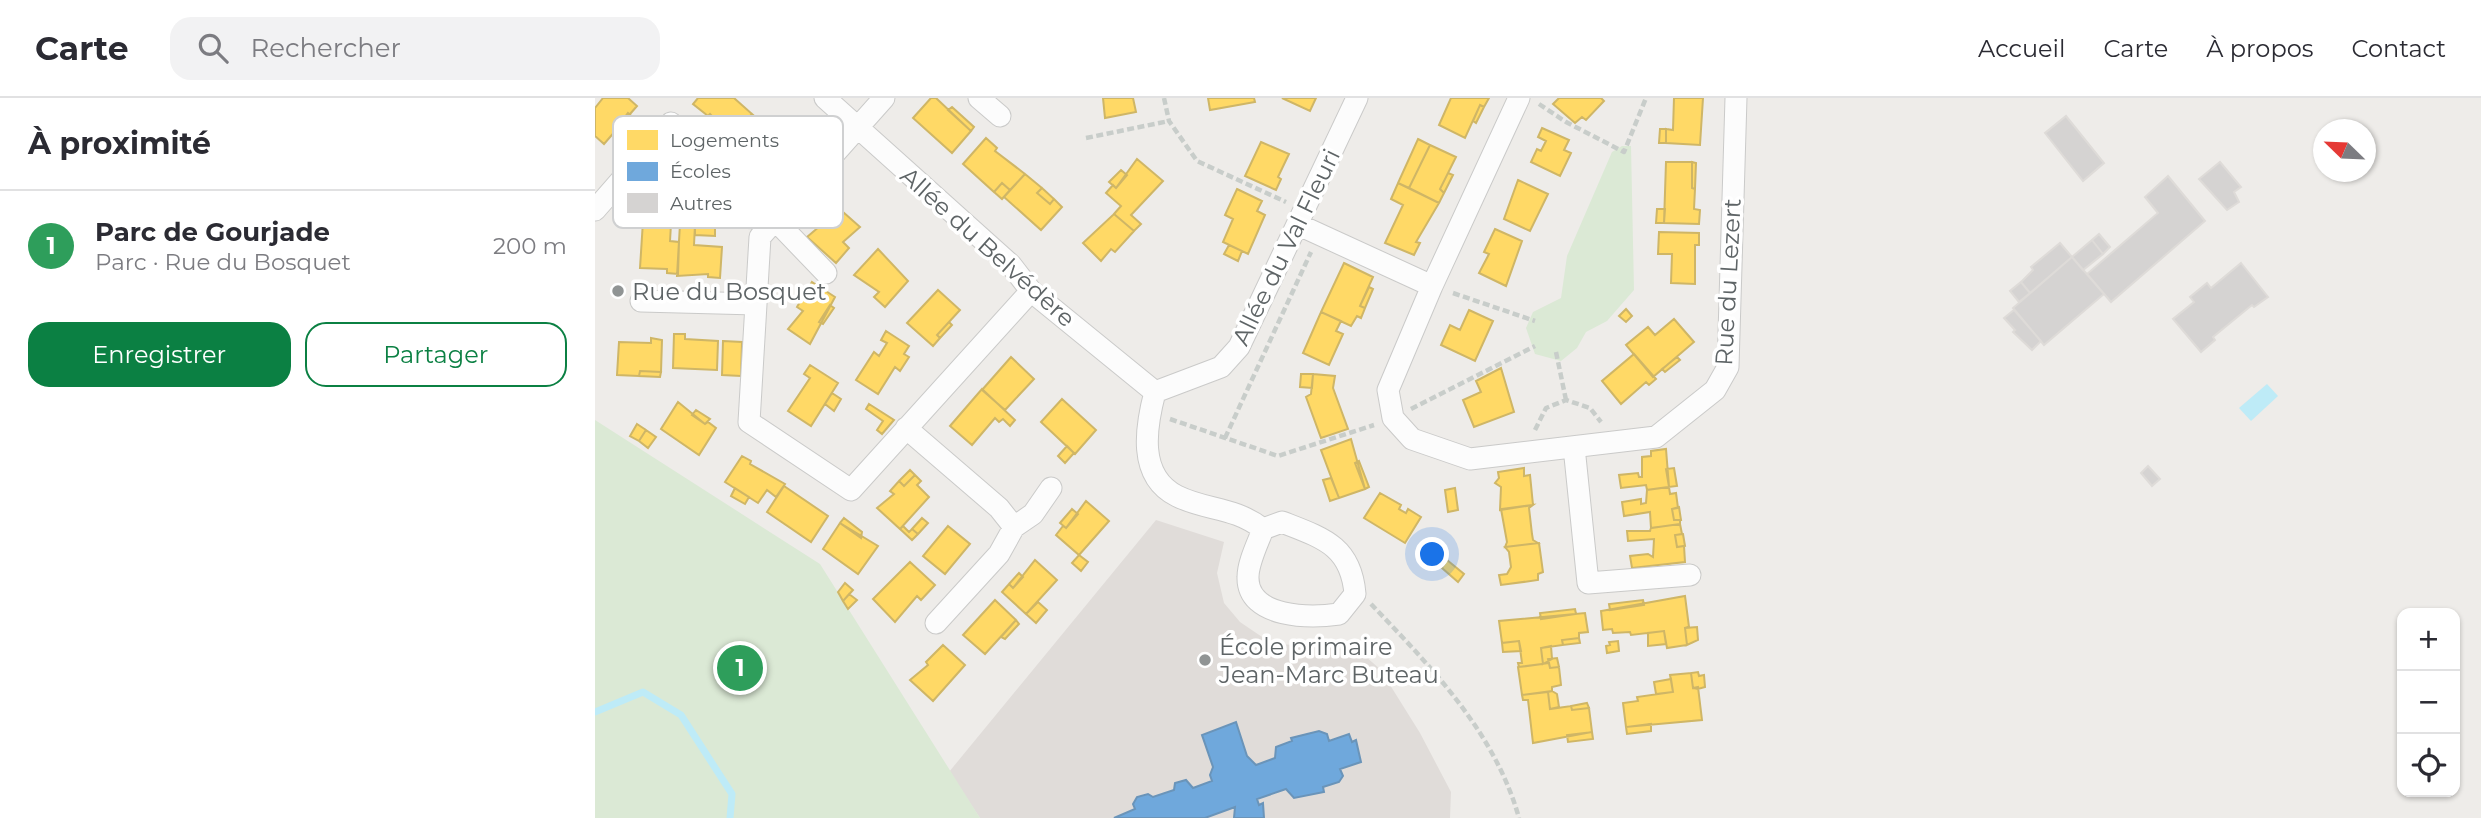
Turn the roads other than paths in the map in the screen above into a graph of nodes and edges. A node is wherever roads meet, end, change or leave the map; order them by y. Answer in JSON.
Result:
{"nodes":[{"id":1,"x":825,"y":98,"type":"edge"},
{"id":2,"x":884,"y":98,"type":"edge"},
{"id":3,"x":979,"y":98,"type":"edge"},
{"id":4,"x":1357,"y":98,"type":"edge"},
{"id":5,"x":1519,"y":98,"type":"edge"},
{"id":6,"x":1736,"y":98,"type":"edge"},
{"id":7,"x":1000,"y":116,"type":"dead end"},
{"id":8,"x":857,"y":129,"type":"junction"},
{"id":9,"x":843,"y":144,"type":"edge"},
{"id":10,"x":613,"y":189,"type":"edge"},
{"id":11,"x":595,"y":210,"type":"edge"},
{"id":12,"x":1302,"y":218,"type":"junction"},
{"id":13,"x":768,"y":228,"type":"edge"},
{"id":14,"x":784,"y":228,"type":"edge"},
{"id":15,"x":826,"y":273,"type":"dead end"},
{"id":16,"x":1432,"y":286,"type":"junction"},
{"id":17,"x":1031,"y":291,"type":"junction"},
{"id":18,"x":641,"y":301,"type":"dead end"},
{"id":19,"x":756,"y":304,"type":"junction"},
{"id":20,"x":1152,"y":402,"type":"junction"},
{"id":21,"x":906,"y":428,"type":"junction"},
{"id":22,"x":1574,"y":447,"type":"junction"},
{"id":23,"x":1051,"y":488,"type":"dead end"},
{"id":24,"x":1014,"y":527,"type":"junction"},
{"id":25,"x":1263,"y":529,"type":"junction"},
{"id":26,"x":1690,"y":575,"type":"dead end"},
{"id":27,"x":936,"y":623,"type":"dead end"}],
"edges":[{"from":1,"to":8,"type":"street","name":"Allée du Belvédère"},
{"from":2,"to":8,"type":"street"},
{"from":3,"to":7,"type":"street"},
{"from":4,"to":12,"type":"street","name":"Allée du Val Fleuri"},
{"from":5,"to":16,"type":"street"},
{"from":6,"to":22,"type":"street","name":"Rue du Lezert"},
{"from":8,"to":9,"type":"street"},
{"from":8,"to":17,"type":"street","name":"Allée du Belvédère"},
{"from":10,"to":11,"type":"street"},
{"from":12,"to":16,"type":"street"},
{"from":12,"to":20,"type":"street","name":"Allée du Val Fleuri"},
{"from":13,"to":19,"type":"street"},
{"from":14,"to":15,"type":"street"},
{"from":16,"to":22,"type":"street","name":"Rue du Lezert"},
{"from":17,"to":20,"type":"street","name":"Allée du Belvédère"},
{"from":17,"to":21,"type":"street"},
{"from":18,"to":19,"type":"street"},
{"from":19,"to":21,"type":"street"},
{"from":20,"to":25,"type":"street"},
{"from":21,"to":24,"type":"street"},
{"from":22,"to":26,"type":"street"},
{"from":23,"to":24,"type":"street"},
{"from":24,"to":27,"type":"street"},
{"from":25,"to":25,"type":"street"}]}
